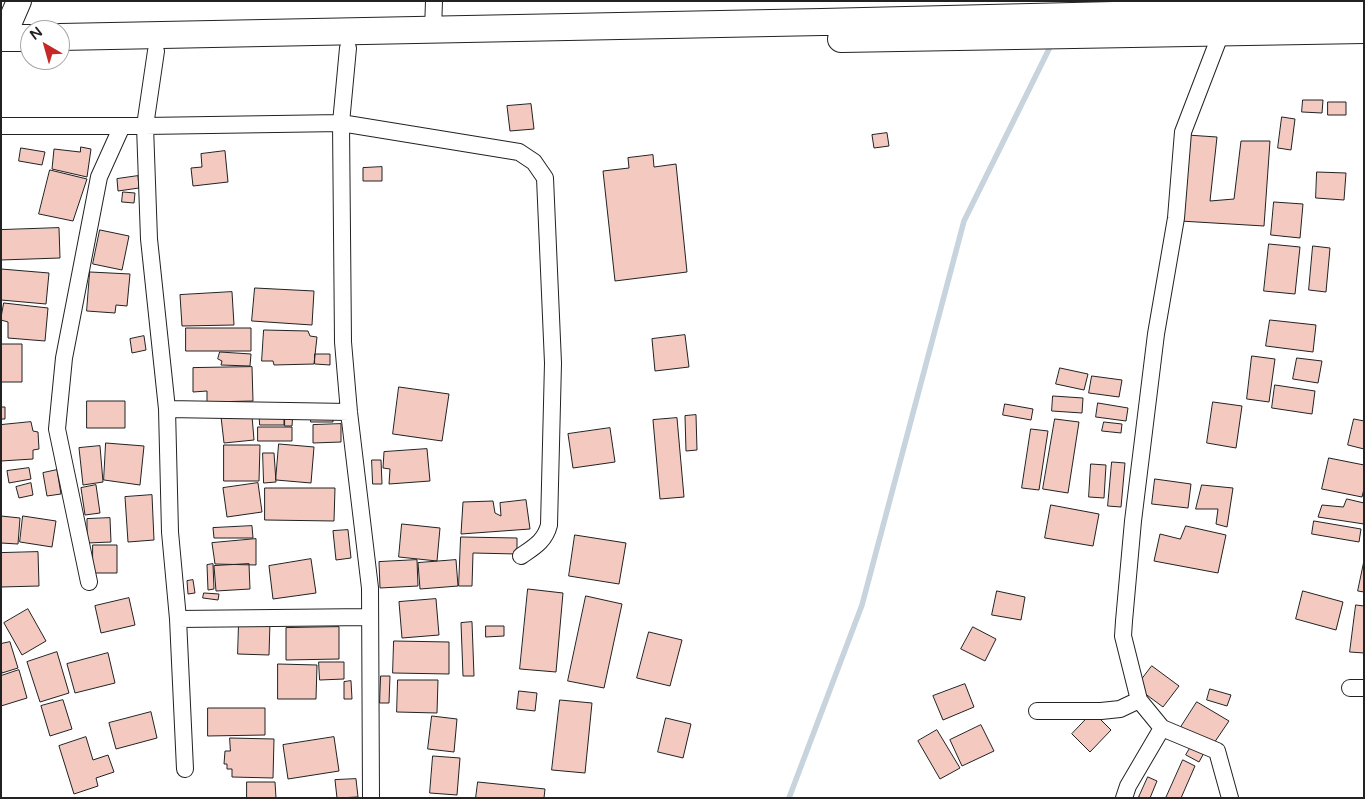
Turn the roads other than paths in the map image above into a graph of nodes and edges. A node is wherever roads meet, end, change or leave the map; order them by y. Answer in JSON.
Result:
{"nodes":[{"id":1,"x":19,"y":1,"type":"edge"},
{"id":2,"x":434,"y":1,"type":"edge"},
{"id":3,"x":1339,"y":5,"type":"edge"},
{"id":4,"x":1364,"y":9,"type":"edge"},
{"id":5,"x":433,"y":30,"type":"junction"},
{"id":6,"x":1364,"y":30,"type":"edge"},
{"id":7,"x":1221,"y":33,"type":"junction"},
{"id":8,"x":70,"y":37,"type":"edge"},
{"id":9,"x":20,"y":40,"type":"edge"},
{"id":10,"x":2,"y":43,"type":"edge"},
{"id":11,"x":348,"y":48,"type":"junction"},
{"id":12,"x":20,"y":49,"type":"edge"},
{"id":13,"x":156,"y":51,"type":"junction"},
{"id":14,"x":70,"y":52,"type":"edge"},
{"id":15,"x":340,"y":123,"type":"junction"},
{"id":16,"x":1,"y":126,"type":"edge"},
{"id":17,"x":122,"y":126,"type":"junction"},
{"id":18,"x":145,"y":126,"type":"junction"},
{"id":19,"x":166,"y":409,"type":"junction"},
{"id":20,"x":348,"y":412,"type":"junction"},
{"id":21,"x":521,"y":556,"type":"dead end"},
{"id":22,"x":89,"y":582,"type":"dead end"},
{"id":23,"x":370,"y":617,"type":"junction"},
{"id":24,"x":178,"y":619,"type":"junction"},
{"id":25,"x":1139,"y":700,"type":"junction"},
{"id":26,"x":1037,"y":711,"type":"dead end"},
{"id":27,"x":1162,"y":728,"type":"junction"},
{"id":28,"x":185,"y":768,"type":"dead end"},
{"id":29,"x":371,"y":798,"type":"edge"},
{"id":30,"x":1124,"y":798,"type":"edge"},
{"id":31,"x":1230,"y":798,"type":"edge"}],
"edges":[{"from":1,"to":10,"type":"street"},
{"from":2,"to":5,"type":"street"},
{"from":3,"to":4,"type":"main road"},
{"from":3,"to":5,"type":"main road"},
{"from":5,"to":8,"type":"main road"},
{"from":6,"to":7,"type":"main road"},
{"from":7,"to":11,"type":"main road"},
{"from":7,"to":25,"type":"street"},
{"from":9,"to":10,"type":"main road"},
{"from":10,"to":12,"type":"main road"},
{"from":11,"to":13,"type":"main road"},
{"from":11,"to":15,"type":"street"},
{"from":13,"to":14,"type":"main road"},
{"from":13,"to":18,"type":"street"},
{"from":15,"to":18,"type":"street"},
{"from":15,"to":20,"type":"street"},
{"from":15,"to":21,"type":"street"},
{"from":16,"to":17,"type":"street"},
{"from":17,"to":18,"type":"street"},
{"from":17,"to":22,"type":"street"},
{"from":18,"to":19,"type":"street"},
{"from":19,"to":20,"type":"street"},
{"from":19,"to":24,"type":"street"},
{"from":20,"to":23,"type":"street"},
{"from":23,"to":24,"type":"street"},
{"from":23,"to":29,"type":"street"},
{"from":24,"to":28,"type":"street"},
{"from":25,"to":26,"type":"street"},
{"from":25,"to":27,"type":"street"},
{"from":27,"to":30,"type":"street"},
{"from":27,"to":31,"type":"street"}]}
